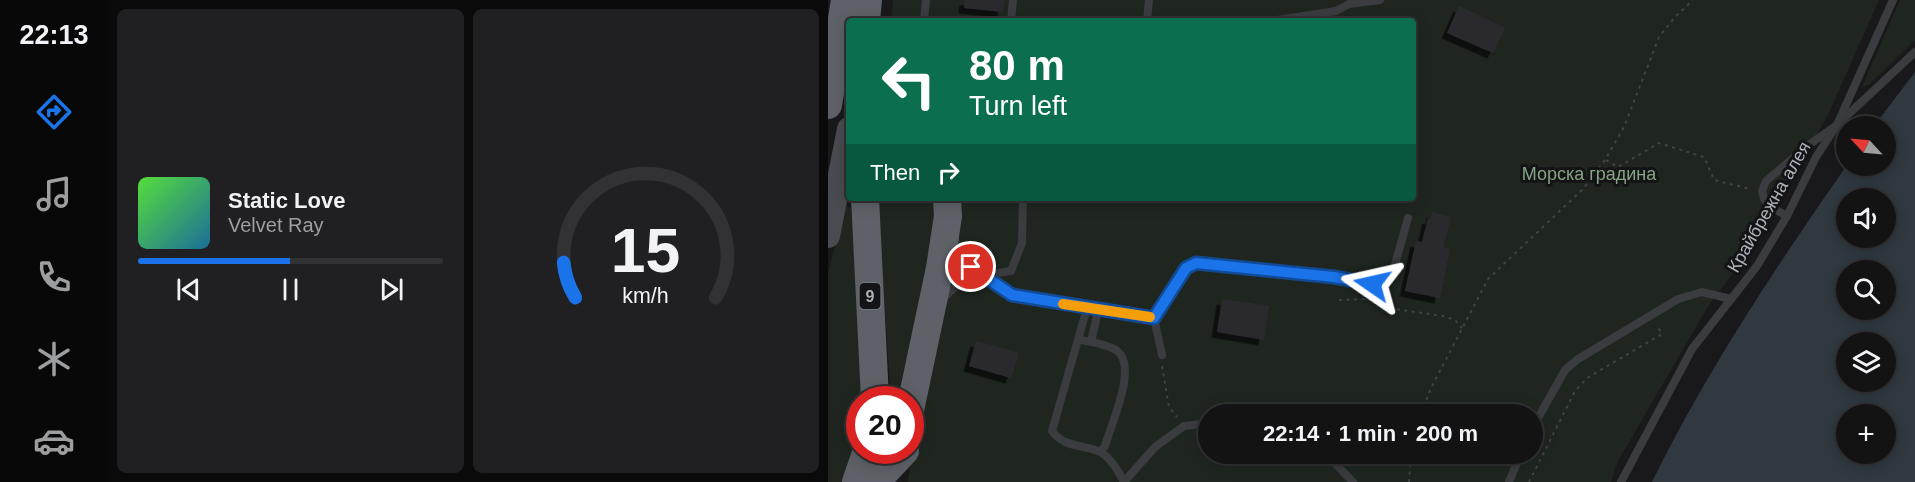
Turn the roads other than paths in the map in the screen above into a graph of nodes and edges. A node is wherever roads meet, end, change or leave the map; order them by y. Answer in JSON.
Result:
{"nodes":[{"id":1,"x":926,"y":0,"type":"edge"},
{"id":2,"x":1013,"y":0,"type":"edge"},
{"id":3,"x":1149,"y":0,"type":"edge"},
{"id":4,"x":1380,"y":0,"type":"edge"},
{"id":5,"x":1893,"y":0,"type":"edge"},
{"id":6,"x":1336,"y":11,"type":"junction"},
{"id":7,"x":924,"y":18,"type":"edge"},
{"id":8,"x":1011,"y":18,"type":"edge"},
{"id":9,"x":1147,"y":18,"type":"edge"},
{"id":10,"x":1290,"y":18,"type":"edge"},
{"id":11,"x":1338,"y":18,"type":"edge"},
{"id":12,"x":828,"y":35,"type":"edge"},
{"id":13,"x":846,"y":44,"type":"edge"},
{"id":14,"x":1915,"y":52,"type":"edge"},
{"id":15,"x":834,"y":69,"type":"junction"},
{"id":16,"x":828,"y":99,"type":"edge"},
{"id":17,"x":846,"y":102,"type":"edge"},
{"id":18,"x":828,"y":105,"type":"edge"},
{"id":19,"x":1841,"y":116,"type":"edge"},
{"id":20,"x":1848,"y":116,"type":"edge"},
{"id":21,"x":1836,"y":127,"type":"edge"},
{"id":22,"x":1836,"y":127,"type":"edge"},
{"id":23,"x":846,"y":144,"type":"edge"},
{"id":24,"x":865,"y":201,"type":"edge"},
{"id":25,"x":1023,"y":201,"type":"edge"},
{"id":26,"x":948,"y":207,"type":"edge"},
{"id":27,"x":1787,"y":216,"type":"junction"},
{"id":28,"x":1408,"y":218,"type":"dead end"},
{"id":29,"x":828,"y":236,"type":"edge"},
{"id":30,"x":981,"y":275,"type":"junction"},
{"id":31,"x":1731,"y":299,"type":"junction"},
{"id":32,"x":1087,"y":308,"type":"junction"},
{"id":33,"x":1098,"y":311,"type":"junction"},
{"id":34,"x":1154,"y":318,"type":"junction"},
{"id":35,"x":928,"y":327,"type":"junction"},
{"id":36,"x":1080,"y":340,"type":"junction"},
{"id":37,"x":1091,"y":342,"type":"junction"},
{"id":38,"x":1162,"y":355,"type":"road end"},
{"id":39,"x":874,"y":386,"type":"edge"},
{"id":40,"x":915,"y":386,"type":"edge"},
{"id":41,"x":1543,"y":410,"type":"edge"},
{"id":42,"x":1198,"y":424,"type":"edge"},
{"id":43,"x":1100,"y":452,"type":"junction"},
{"id":44,"x":862,"y":464,"type":"edge"},
{"id":45,"x":893,"y":464,"type":"edge"},
{"id":46,"x":903,"y":464,"type":"edge"},
{"id":47,"x":1336,"y":464,"type":"edge"},
{"id":48,"x":1516,"y":464,"type":"edge"},
{"id":49,"x":856,"y":482,"type":"edge"},
{"id":50,"x":876,"y":482,"type":"edge"},
{"id":51,"x":900,"y":482,"type":"edge"},
{"id":52,"x":1124,"y":482,"type":"edge"},
{"id":53,"x":1353,"y":482,"type":"edge"},
{"id":54,"x":1509,"y":482,"type":"edge"},
{"id":55,"x":1621,"y":482,"type":"edge"}],
"edges":[{"from":1,"to":7,"type":"lane"},
{"from":2,"to":8,"type":"lane"},
{"from":3,"to":9,"type":"lane"},
{"from":4,"to":6,"type":"lane"},
{"from":5,"to":19,"type":"lane","name":"Крайбрежна алея"},
{"from":6,"to":10,"type":"lane"},
{"from":6,"to":11,"type":"lane"},
{"from":12,"to":15,"type":"highway"},
{"from":13,"to":15,"type":"highway"},
{"from":14,"to":20,"type":"lane"},
{"from":15,"to":18,"type":"highway","bridge":true},
{"from":16,"to":17,"type":"highway"},
{"from":21,"to":27,"type":"lane"},
{"from":22,"to":27,"type":"lane","name":"Крайбрежна алея"},
{"from":23,"to":29,"type":"main road"},
{"from":24,"to":39,"type":"highway","number":"9"},
{"from":25,"to":30,"type":"lane"},
{"from":26,"to":30,"type":"lane"},
{"from":26,"to":35,"type":"highway"},
{"from":27,"to":31,"type":"lane","name":"Крайбрежна алея"},
{"from":28,"to":34,"type":"lane"},
{"from":30,"to":32,"type":"lane"},
{"from":30,"to":35,"type":"lane"},
{"from":31,"to":41,"type":"lane"},
{"from":31,"to":55,"type":"lane","name":"Крайбрежна алея"},
{"from":32,"to":33,"type":"lane"},
{"from":32,"to":36,"type":"lane"},
{"from":33,"to":34,"type":"lane"},
{"from":33,"to":37,"type":"lane"},
{"from":34,"to":38,"type":"lane"},
{"from":35,"to":40,"type":"highway"},
{"from":36,"to":37,"type":"lane"},
{"from":36,"to":43,"type":"lane"},
{"from":37,"to":43,"type":"lane"},
{"from":42,"to":52,"type":"lane"},
{"from":43,"to":52,"type":"lane"},
{"from":44,"to":49,"type":"highway"},
{"from":45,"to":50,"type":"highway"},
{"from":46,"to":51,"type":"highway"},
{"from":47,"to":53,"type":"lane"},
{"from":48,"to":54,"type":"lane"}]}
